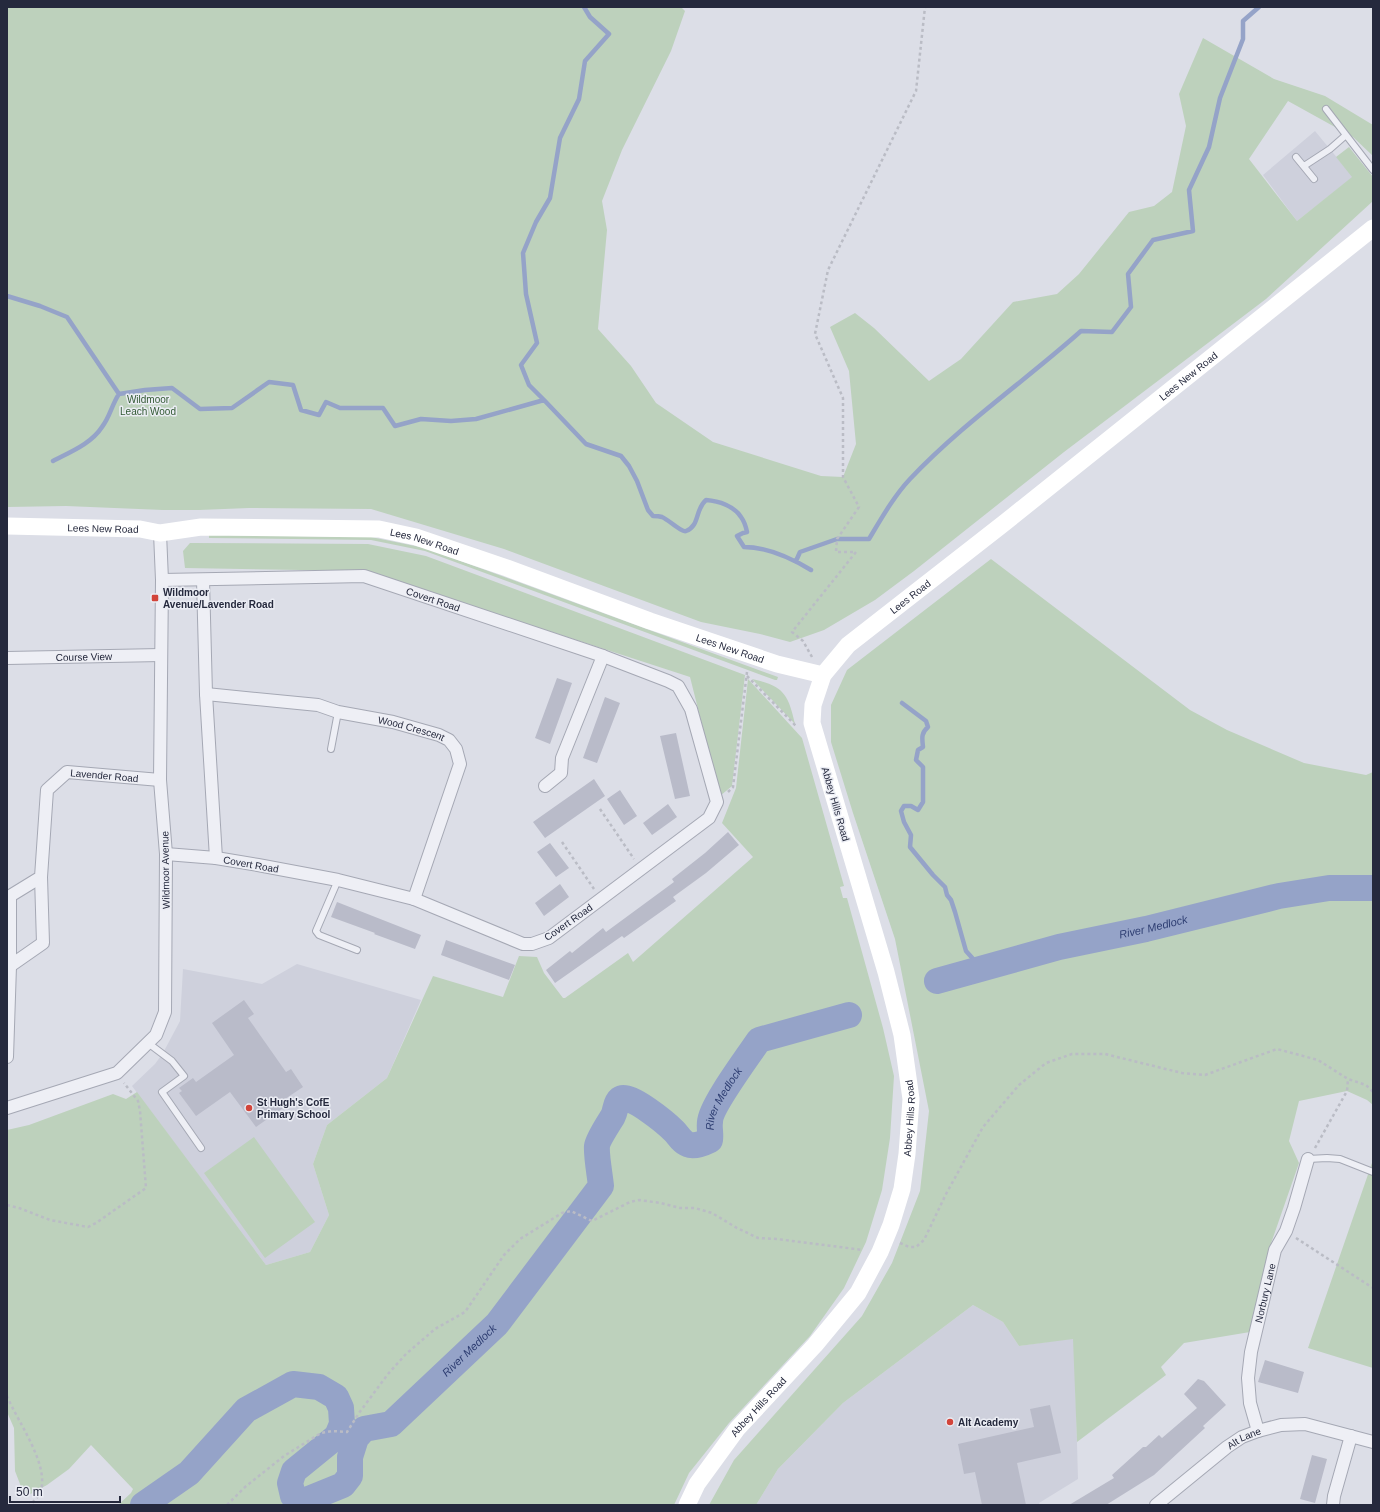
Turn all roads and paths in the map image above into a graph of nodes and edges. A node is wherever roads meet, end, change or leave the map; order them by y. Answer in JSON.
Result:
{"nodes":[{"id":1,"x":925,"y":7,"type":"edge"},
{"id":2,"x":1326,"y":109,"type":"dead end"},
{"id":3,"x":1346,"y":135,"type":"junction"},
{"id":4,"x":1296,"y":157,"type":"dead end"},
{"id":5,"x":1304,"y":166,"type":"junction"},
{"id":6,"x":1373,"y":170,"type":"edge"},
{"id":7,"x":1314,"y":179,"type":"dead end"},
{"id":8,"x":1373,"y":228,"type":"edge"},
{"id":9,"x":1003,"y":524,"type":"joint"},
{"id":10,"x":7,"y":526,"type":"edge"},
{"id":11,"x":160,"y":533,"type":"junction"},
{"id":12,"x":162,"y":580,"type":"junction"},
{"id":13,"x":203,"y":580,"type":"junction"},
{"id":14,"x":161,"y":655,"type":"junction"},
{"id":15,"x":603,"y":656,"type":"junction"},
{"id":16,"x":7,"y":658,"type":"edge"},
{"id":17,"x":823,"y":675,"type":"junction"},
{"id":18,"x":206,"y":694,"type":"junction"},
{"id":19,"x":338,"y":712,"type":"junction"},
{"id":20,"x":798,"y":728,"type":"dead end"},
{"id":21,"x":331,"y":749,"type":"dead end"},
{"id":22,"x":160,"y":780,"type":"junction"},
{"id":23,"x":545,"y":786,"type":"dead end"},
{"id":24,"x":717,"y":802,"type":"junction"},
{"id":25,"x":600,"y":809,"type":"dead end"},
{"id":26,"x":562,"y":842,"type":"dead end"},
{"id":27,"x":166,"y":854,"type":"junction"},
{"id":28,"x":216,"y":858,"type":"junction"},
{"id":29,"x":641,"y":869,"type":"junction"},
{"id":30,"x":41,"y":877,"type":"junction"},
{"id":31,"x":338,"y":880,"type":"junction"},
{"id":32,"x":414,"y":899,"type":"junction"},
{"id":33,"x":602,"y":899,"type":"junction"},
{"id":34,"x":357,"y":950,"type":"dead end"},
{"id":35,"x":10,"y":966,"type":"junction"},
{"id":36,"x":148,"y":1043,"type":"junction"},
{"id":37,"x":7,"y":1057,"type":"edge"},
{"id":38,"x":117,"y":1073,"type":"junction"},
{"id":39,"x":1348,"y":1079,"type":"junction"},
{"id":40,"x":1373,"y":1092,"type":"edge"},
{"id":41,"x":7,"y":1108,"type":"edge"},
{"id":42,"x":201,"y":1148,"type":"dead end"},
{"id":43,"x":1308,"y":1159,"type":"junction"},
{"id":44,"x":1373,"y":1172,"type":"edge"},
{"id":45,"x":7,"y":1205,"type":"edge"},
{"id":46,"x":1286,"y":1231,"type":"junction"},
{"id":47,"x":887,"y":1236,"type":"junction"},
{"id":48,"x":880,"y":1252,"type":"junction"},
{"id":49,"x":1373,"y":1288,"type":"edge"},
{"id":50,"x":7,"y":1396,"type":"edge"},
{"id":51,"x":1258,"y":1431,"type":"junction"},
{"id":52,"x":1351,"y":1436,"type":"junction"},
{"id":53,"x":1373,"y":1442,"type":"edge"},
{"id":54,"x":30,"y":1505,"type":"edge"},
{"id":55,"x":227,"y":1505,"type":"edge"},
{"id":56,"x":687,"y":1505,"type":"edge"},
{"id":57,"x":1156,"y":1505,"type":"edge"},
{"id":58,"x":1333,"y":1505,"type":"edge"}],
"edges":[{"from":1,"to":17,"type":"path"},
{"from":2,"to":3,"type":"lane"},
{"from":3,"to":5,"type":"lane"},
{"from":3,"to":6,"type":"lane"},
{"from":4,"to":5,"type":"lane"},
{"from":5,"to":7,"type":"lane"},
{"from":8,"to":9,"type":"main road","name":"Lees New Road"},
{"from":9,"to":17,"type":"main road","name":"Lees Road"},
{"from":10,"to":11,"type":"main road","name":"Lees New Road"},
{"from":11,"to":12,"type":"street","name":"Wildmoor Avenue"},
{"from":11,"to":17,"type":"main road","name":"Lees New Road"},
{"from":12,"to":13,"type":"street","name":"Covert Road"},
{"from":12,"to":14,"type":"street","name":"Wildmoor Avenue"},
{"from":13,"to":15,"type":"street","name":"Covert Road"},
{"from":13,"to":18,"type":"street"},
{"from":14,"to":16,"type":"street","name":"Course View"},
{"from":14,"to":22,"type":"street","name":"Wildmoor Avenue"},
{"from":15,"to":23,"type":"street"},
{"from":15,"to":24,"type":"street","name":"Covert Road"},
{"from":17,"to":47,"type":"main road","name":"Abbey Hills Road"},
{"from":18,"to":19,"type":"street","name":"Wood Crescent"},
{"from":18,"to":28,"type":"street"},
{"from":19,"to":21,"type":"lane"},
{"from":19,"to":32,"type":"street","name":"Wood Crescent"},
{"from":20,"to":24,"type":"path"},
{"from":22,"to":27,"type":"street","name":"Wildmoor Avenue"},
{"from":22,"to":30,"type":"street","name":"Lavender Road"},
{"from":24,"to":29,"type":"street","name":"Covert Road"},
{"from":25,"to":29,"type":"path"},
{"from":26,"to":33,"type":"path"},
{"from":27,"to":28,"type":"street","name":"Covert Road"},
{"from":27,"to":36,"type":"street","name":"Wildmoor Avenue"},
{"from":28,"to":31,"type":"street","name":"Covert Road"},
{"from":29,"to":33,"type":"street","name":"Covert Road"},
{"from":30,"to":35,"type":"street","name":"Lavender Road"},
{"from":30,"to":35,"type":"street"},
{"from":31,"to":32,"type":"street","name":"Covert Road"},
{"from":31,"to":34,"type":"lane"},
{"from":32,"to":33,"type":"street","name":"Covert Road"},
{"from":35,"to":37,"type":"street"},
{"from":36,"to":38,"type":"street","name":"Wildmoor Avenue"},
{"from":36,"to":42,"type":"lane"},
{"from":38,"to":41,"type":"street","name":"Wildmoor Avenue"},
{"from":38,"to":45,"type":"path"},
{"from":39,"to":40,"type":"path"},
{"from":39,"to":43,"type":"path"},
{"from":39,"to":47,"type":"path"},
{"from":43,"to":44,"type":"lane"},
{"from":43,"to":46,"type":"street","name":"Norbury Lane"},
{"from":46,"to":49,"type":"path"},
{"from":46,"to":51,"type":"street","name":"Norbury Lane"},
{"from":47,"to":48,"type":"main road","name":"Abbey Hills Road"},
{"from":48,"to":55,"type":"path"},
{"from":48,"to":56,"type":"main road","name":"Abbey Hills Road"},
{"from":50,"to":54,"type":"path"},
{"from":51,"to":52,"type":"street","name":"Alt Lane"},
{"from":51,"to":57,"type":"street","name":"Alt Lane"},
{"from":52,"to":53,"type":"street","name":"Alt Lane"},
{"from":52,"to":58,"type":"street"}]}
